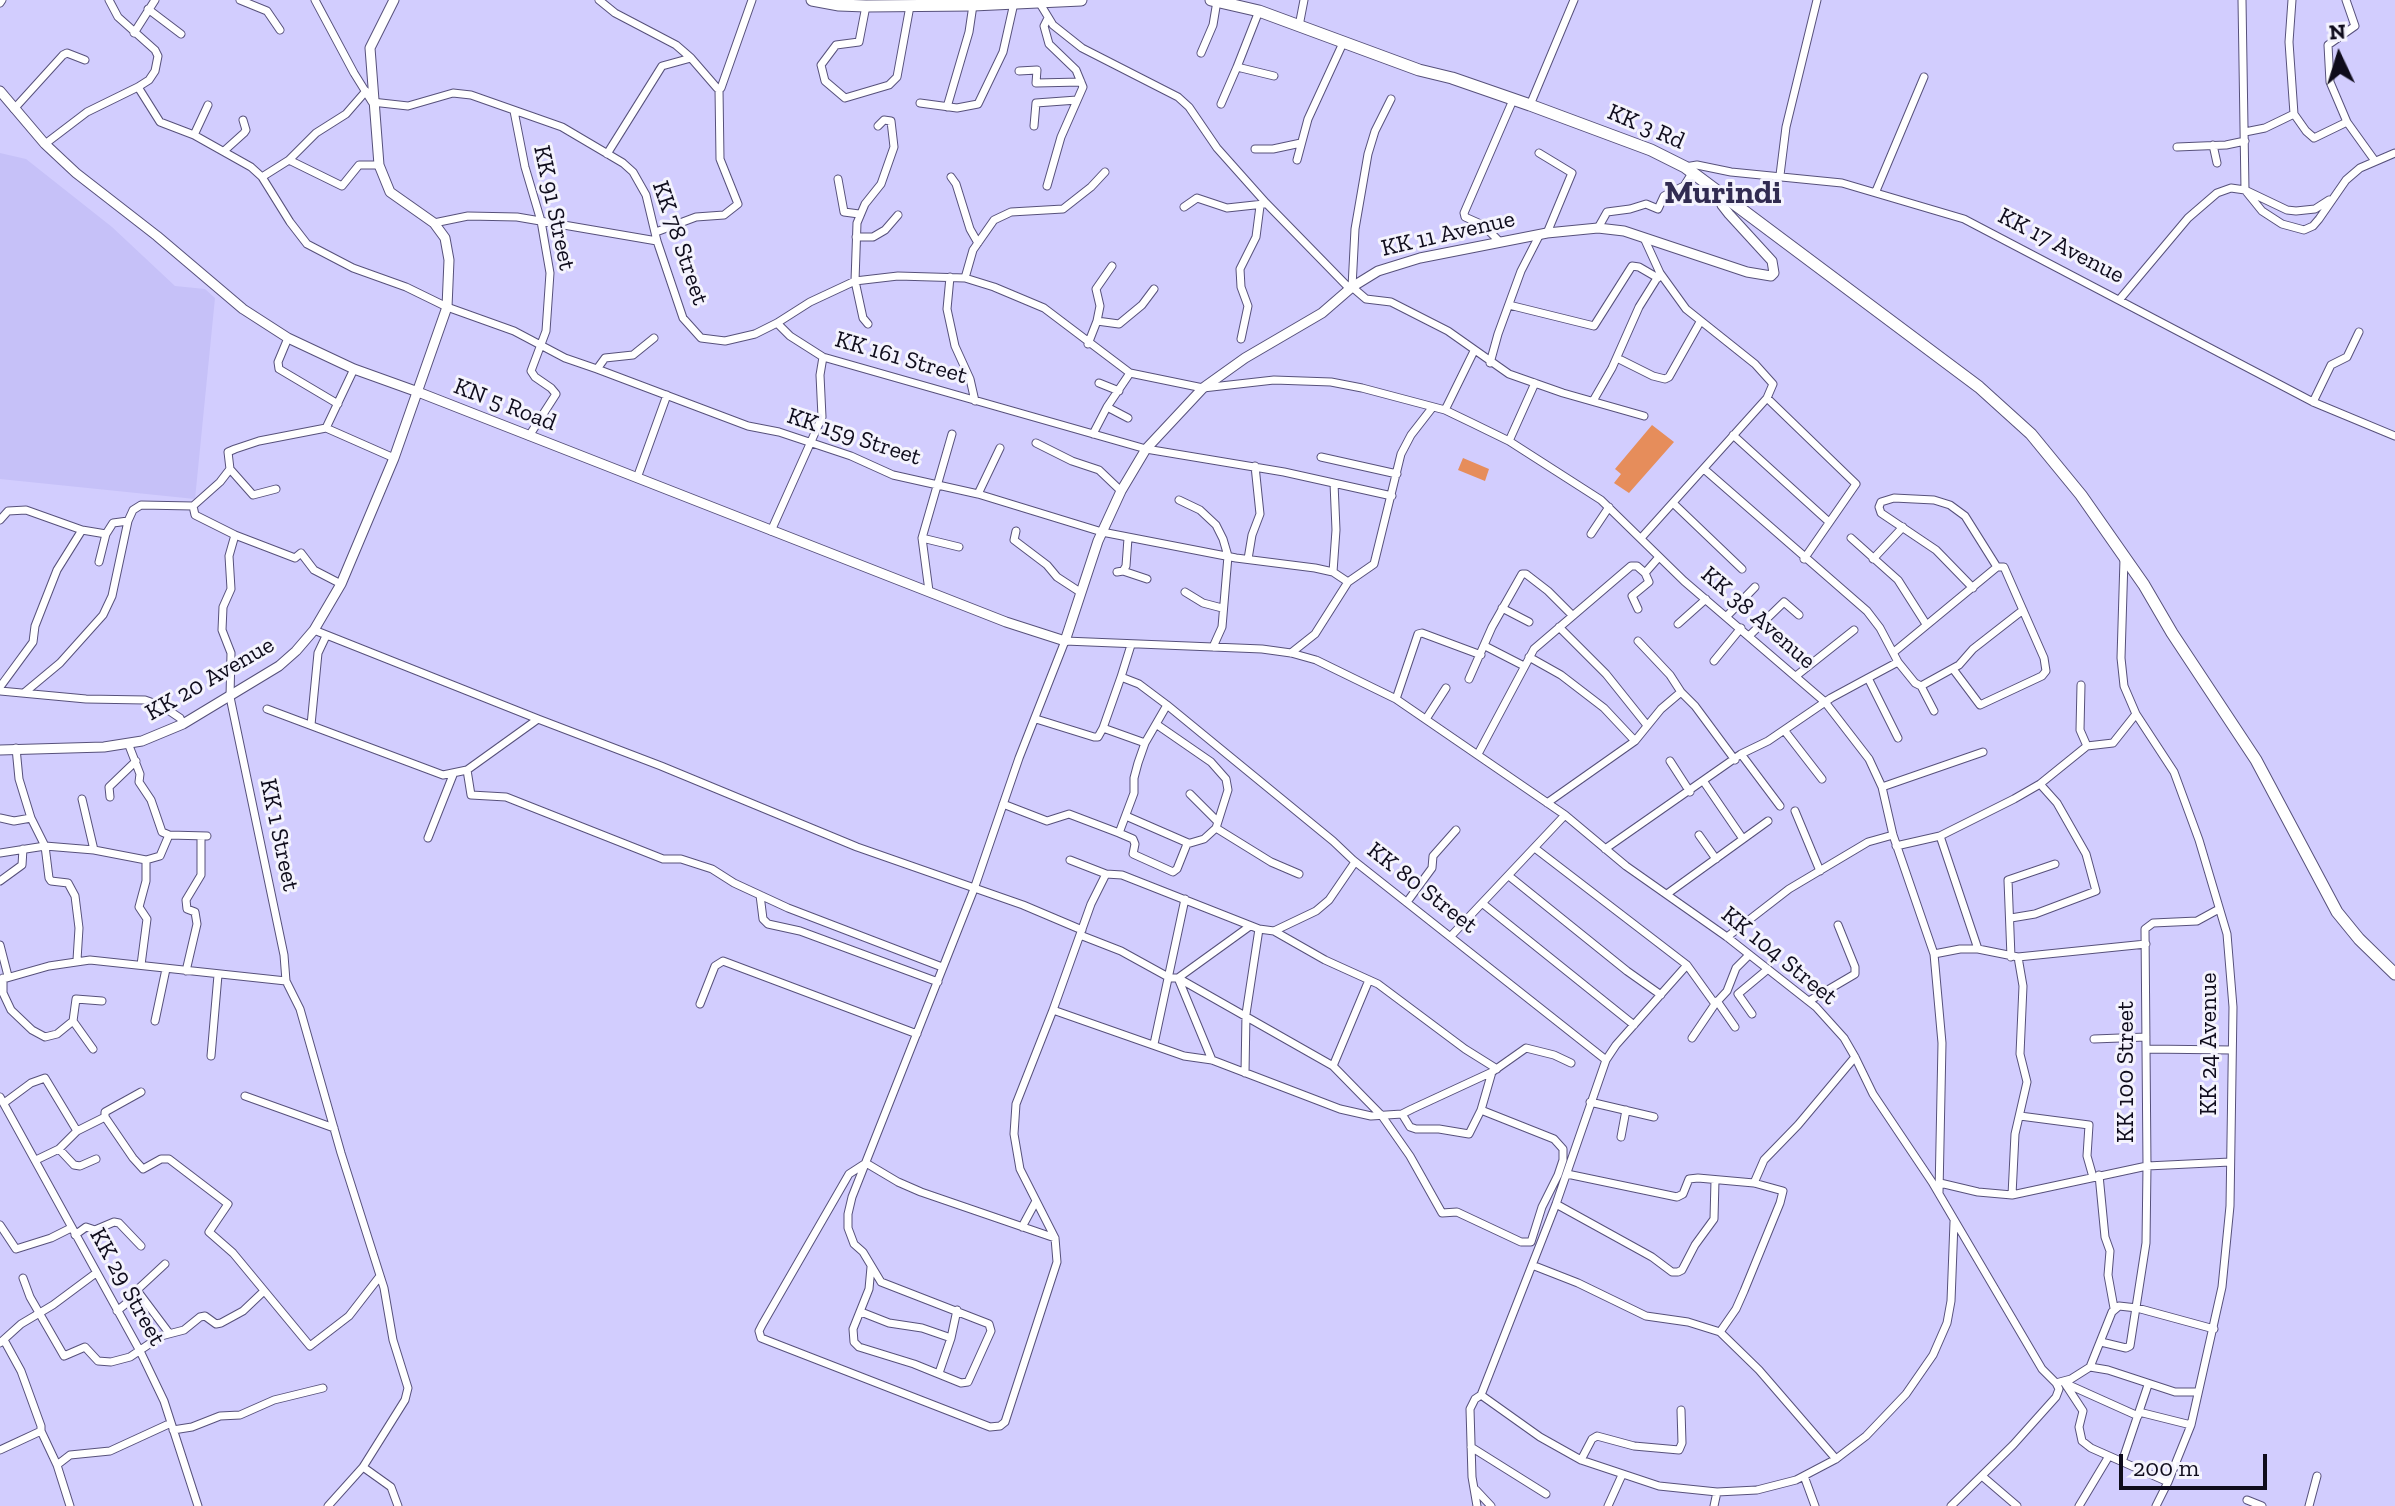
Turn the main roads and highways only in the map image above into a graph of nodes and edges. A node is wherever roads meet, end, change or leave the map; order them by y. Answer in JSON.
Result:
{"nodes":[{"id":1,"x":394,"y":0,"type":"edge"},
{"id":2,"x":812,"y":0,"type":"edge"},
{"id":3,"x":1081,"y":0,"type":"edge"},
{"id":4,"x":1211,"y":0,"type":"edge"},
{"id":5,"x":1217,"y":1,"type":"edge"},
{"id":6,"x":1039,"y":2,"type":"edge"},
{"id":7,"x":0,"y":91,"type":"edge"},
{"id":8,"x":1718,"y":189,"type":"junction"},
{"id":9,"x":418,"y":392,"type":"junction"},
{"id":10,"x":1065,"y":641,"type":"joint"},
{"id":11,"x":0,"y":750,"type":"edge"},
{"id":12,"x":2395,"y":974,"type":"edge"}],
"edges":[{"from":1,"to":9,"type":"main road","name":"KK 20 Avenue"},
{"from":2,"to":6,"type":"highway"},
{"from":3,"to":6,"type":"highway"},
{"from":4,"to":5,"type":"highway","name":"KK 3 Rd"},
{"from":5,"to":8,"type":"highway","name":"KK 3 Rd"},
{"from":7,"to":9,"type":"main road","name":"KN 5 Road"},
{"from":8,"to":10,"type":"main road","name":"KK 11 Avenue"},
{"from":8,"to":12,"type":"highway","name":"KK 3 Rd"},
{"from":9,"to":10,"type":"main road","name":"KN 5 Road"},
{"from":9,"to":11,"type":"main road","name":"KK 20 Avenue"}]}
